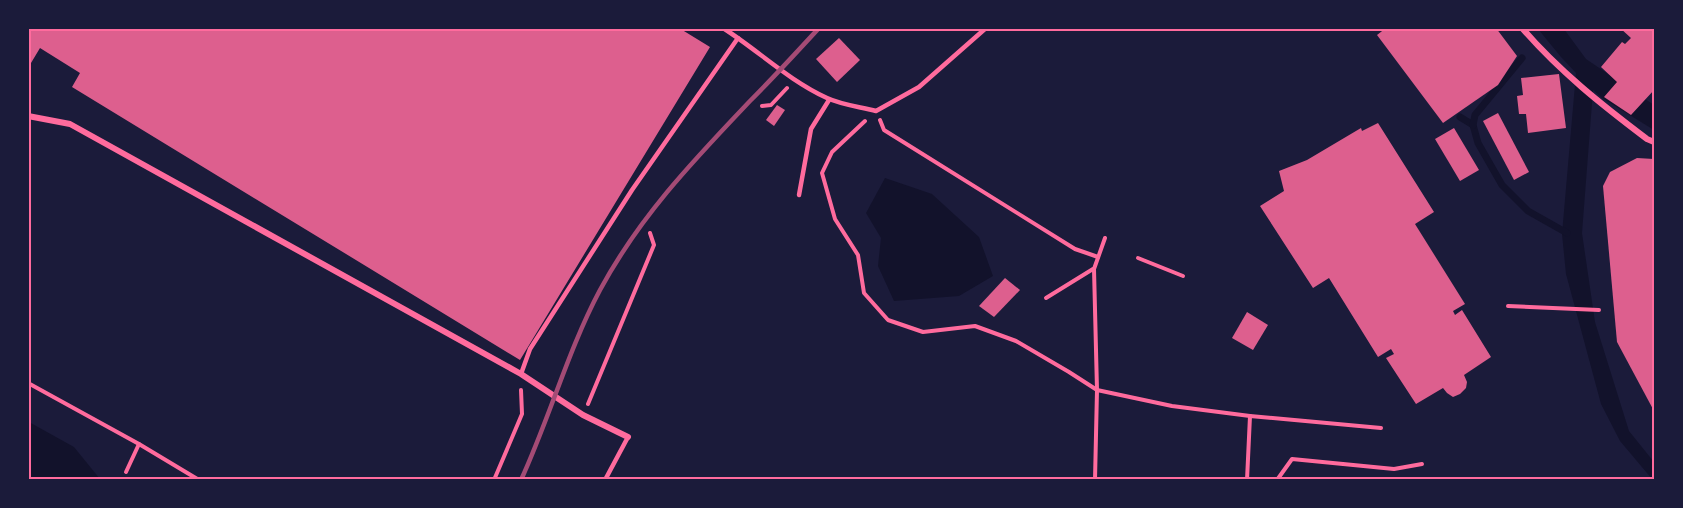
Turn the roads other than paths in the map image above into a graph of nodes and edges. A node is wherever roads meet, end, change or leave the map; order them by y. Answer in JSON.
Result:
{"nodes":[{"id":1,"x":723,"y":28,"type":"edge"},
{"id":2,"x":986,"y":28,"type":"edge"},
{"id":3,"x":1522,"y":28,"type":"edge"},
{"id":4,"x":738,"y":38,"type":"junction"},
{"id":5,"x":829,"y":100,"type":"junction"},
{"id":6,"x":28,"y":116,"type":"edge"},
{"id":7,"x":1654,"y":142,"type":"edge"},
{"id":8,"x":799,"y":195,"type":"dead end"},
{"id":9,"x":521,"y":374,"type":"junction"},
{"id":10,"x":628,"y":437,"type":"joint"},
{"id":11,"x":605,"y":480,"type":"edge"}],
"edges":[{"from":1,"to":4,"type":"lane"},
{"from":2,"to":5,"type":"lane"},
{"from":3,"to":7,"type":"street"},
{"from":4,"to":5,"type":"lane"},
{"from":4,"to":9,"type":"lane"},
{"from":5,"to":8,"type":"lane"},
{"from":6,"to":9,"type":"street"},
{"from":9,"to":10,"type":"street"},
{"from":10,"to":11,"type":"lane"}]}
